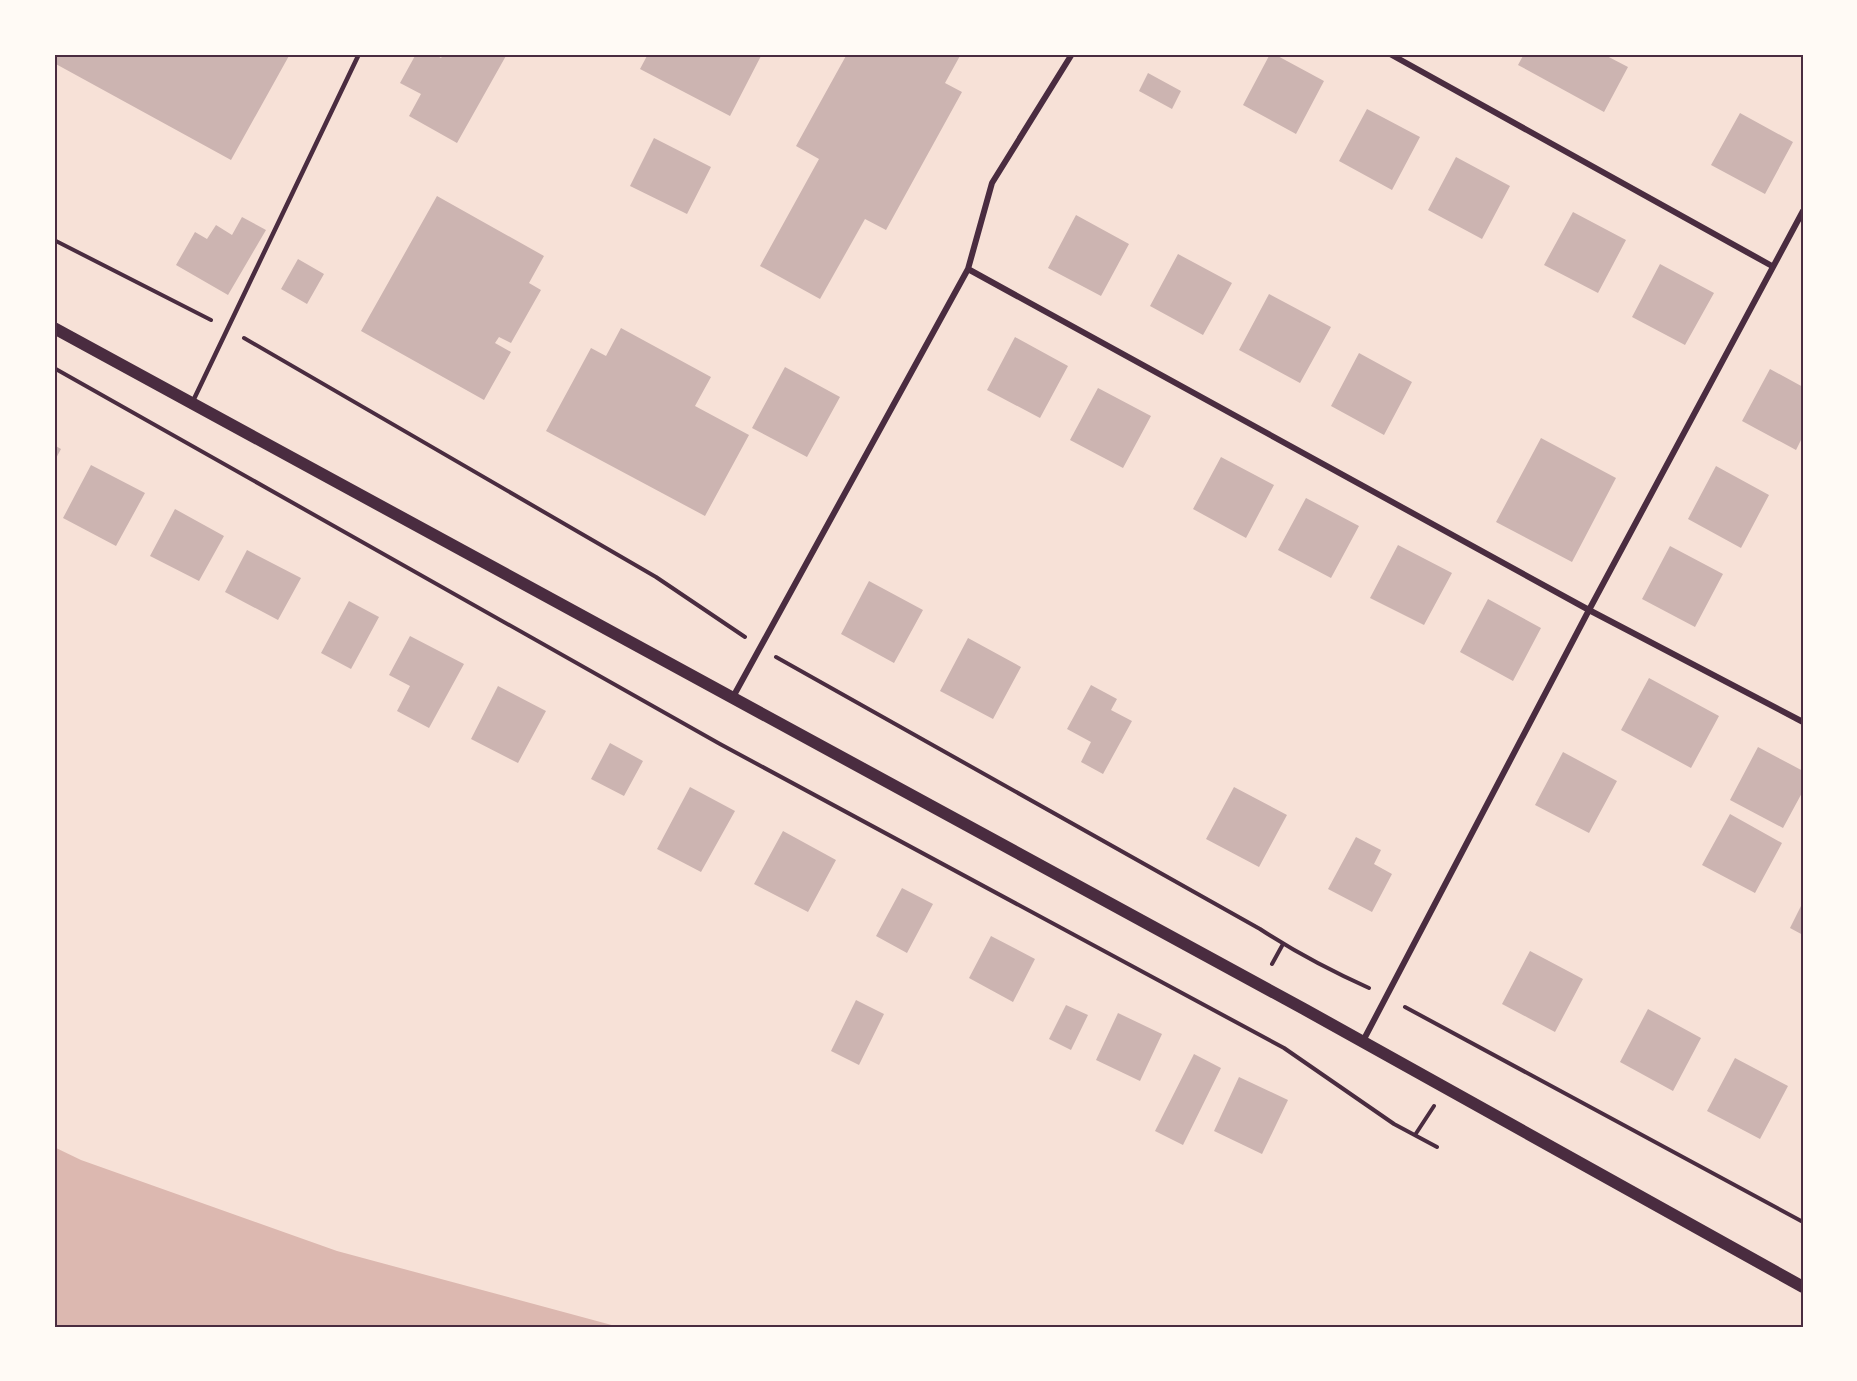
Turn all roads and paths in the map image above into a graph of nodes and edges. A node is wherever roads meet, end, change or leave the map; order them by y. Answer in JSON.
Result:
{"nodes":[{"id":1,"x":359,"y":54,"type":"edge"},
{"id":2,"x":1072,"y":54,"type":"edge"},
{"id":3,"x":1390,"y":54,"type":"edge"},
{"id":4,"x":1803,"y":211,"type":"edge"},
{"id":5,"x":54,"y":240,"type":"edge"},
{"id":6,"x":1772,"y":266,"type":"junction"},
{"id":7,"x":968,"y":269,"type":"junction"},
{"id":8,"x":54,"y":328,"type":"edge"},
{"id":9,"x":228,"y":328,"type":"junction"},
{"id":10,"x":54,"y":368,"type":"edge"},
{"id":11,"x":192,"y":404,"type":"junction"},
{"id":12,"x":1589,"y":610,"type":"junction"},
{"id":13,"x":760,"y":647,"type":"junction"},
{"id":14,"x":733,"y":697,"type":"junction"},
{"id":15,"x":1803,"y":722,"type":"edge"},
{"id":16,"x":1386,"y":996,"type":"junction"},
{"id":17,"x":1362,"y":1042,"type":"junction"},
{"id":18,"x":1446,"y":1088,"type":"junction"},
{"id":19,"x":1415,"y":1135,"type":"junction"},
{"id":20,"x":1437,"y":1147,"type":"dead end"},
{"id":21,"x":1803,"y":1222,"type":"edge"},
{"id":22,"x":1803,"y":1287,"type":"edge"}],
"edges":[{"from":1,"to":9,"type":"lane"},
{"from":2,"to":7,"type":"street"},
{"from":3,"to":6,"type":"street"},
{"from":4,"to":6,"type":"street"},
{"from":5,"to":9,"type":"path"},
{"from":6,"to":12,"type":"street"},
{"from":7,"to":12,"type":"street"},
{"from":7,"to":13,"type":"street"},
{"from":8,"to":11,"type":"main road"},
{"from":9,"to":11,"type":"lane"},
{"from":9,"to":13,"type":"path"},
{"from":10,"to":19,"type":"path"},
{"from":11,"to":14,"type":"main road"},
{"from":12,"to":15,"type":"street"},
{"from":12,"to":16,"type":"street"},
{"from":13,"to":14,"type":"street"},
{"from":13,"to":16,"type":"path"},
{"from":14,"to":17,"type":"main road"},
{"from":16,"to":17,"type":"street"},
{"from":16,"to":21,"type":"path"},
{"from":17,"to":18,"type":"main road"},
{"from":18,"to":19,"type":"path"},
{"from":18,"to":22,"type":"main road"},
{"from":19,"to":20,"type":"path"}]}
